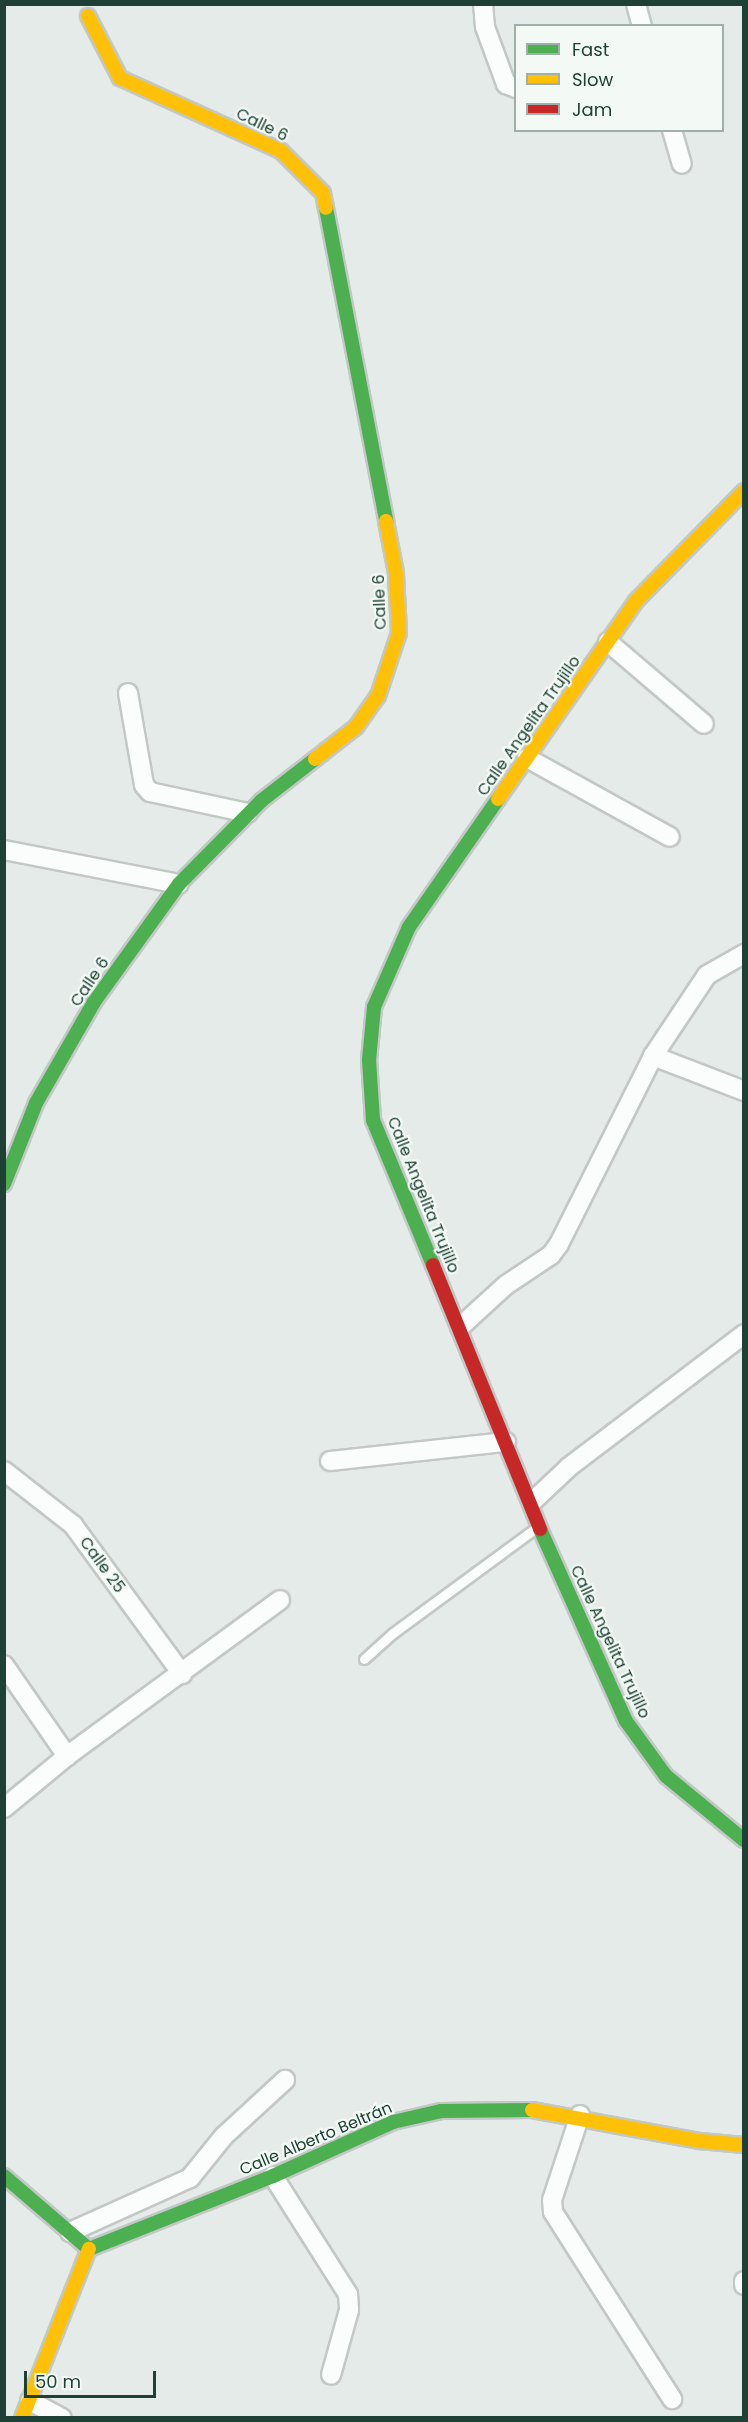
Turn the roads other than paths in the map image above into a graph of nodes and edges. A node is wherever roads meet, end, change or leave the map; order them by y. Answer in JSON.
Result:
{"nodes":[{"id":1,"x":483,"y":4,"type":"edge"},
{"id":2,"x":636,"y":4,"type":"edge"},
{"id":3,"x":88,"y":16,"type":"dead end"},
{"id":4,"x":641,"y":24,"type":"edge"},
{"id":5,"x":514,"y":87,"type":"edge"},
{"id":6,"x":673,"y":132,"type":"edge"},
{"id":7,"x":682,"y":165,"type":"dead end"},
{"id":8,"x":744,"y":491,"type":"edge"},
{"id":9,"x":608,"y":642,"type":"junction"},
{"id":10,"x":129,"y":693,"type":"dead end"},
{"id":11,"x":704,"y":724,"type":"dead end"},
{"id":12,"x":527,"y":759,"type":"junction"},
{"id":13,"x":249,"y":813,"type":"junction"},
{"id":14,"x":670,"y":837,"type":"dead end"},
{"id":15,"x":4,"y":850,"type":"edge"},
{"id":16,"x":179,"y":884,"type":"junction"},
{"id":17,"x":744,"y":954,"type":"edge"},
{"id":18,"x":653,"y":1056,"type":"junction"},
{"id":19,"x":742,"y":1087,"type":"edge"},
{"id":20,"x":4,"y":1184,"type":"edge"},
{"id":21,"x":460,"y":1326,"type":"junction"},
{"id":22,"x":744,"y":1334,"type":"edge"},
{"id":23,"x":506,"y":1442,"type":"junction"},
{"id":24,"x":330,"y":1461,"type":"dead end"},
{"id":25,"x":4,"y":1471,"type":"edge"},
{"id":26,"x":532,"y":1502,"type":"junction"},
{"id":27,"x":539,"y":1526,"type":"junction"},
{"id":28,"x":280,"y":1600,"type":"dead end"},
{"id":29,"x":364,"y":1659,"type":"dead end"},
{"id":30,"x":4,"y":1665,"type":"edge"},
{"id":31,"x":182,"y":1674,"type":"junction"},
{"id":32,"x":67,"y":1756,"type":"junction"},
{"id":33,"x":4,"y":1808,"type":"edge"},
{"id":34,"x":744,"y":1840,"type":"edge"},
{"id":35,"x":285,"y":2080,"type":"dead end"},
{"id":36,"x":580,"y":2115,"type":"junction"},
{"id":37,"x":744,"y":2145,"type":"edge"},
{"id":38,"x":4,"y":2176,"type":"edge"},
{"id":39,"x":273,"y":2176,"type":"junction"},
{"id":40,"x":70,"y":2232,"type":"junction"},
{"id":41,"x":89,"y":2249,"type":"junction"},
{"id":42,"x":331,"y":2375,"type":"dead end"},
{"id":43,"x":672,"y":2399,"type":"dead end"},
{"id":44,"x":26,"y":2409,"type":"edge"},
{"id":45,"x":62,"y":2418,"type":"edge"}],
"edges":[{"from":1,"to":5,"type":"street"},
{"from":2,"to":4,"type":"street"},
{"from":3,"to":13,"type":"street","name":"Calle 6"},
{"from":6,"to":7,"type":"street"},
{"from":8,"to":9,"type":"street","name":"Calle Angelita Trujillo"},
{"from":9,"to":11,"type":"street"},
{"from":9,"to":12,"type":"street","name":"Calle Angelita Trujillo"},
{"from":10,"to":13,"type":"street"},
{"from":12,"to":14,"type":"street"},
{"from":12,"to":21,"type":"street","name":"Calle Angelita Trujillo"},
{"from":13,"to":16,"type":"street","name":"Calle 6"},
{"from":15,"to":16,"type":"street"},
{"from":16,"to":20,"type":"street","name":"Calle 6"},
{"from":17,"to":18,"type":"street"},
{"from":18,"to":19,"type":"street"},
{"from":18,"to":21,"type":"street"},
{"from":21,"to":23,"type":"street","name":"Calle Angelita Trujillo"},
{"from":22,"to":26,"type":"street"},
{"from":23,"to":24,"type":"street"},
{"from":23,"to":26,"type":"street","name":"Calle Angelita Trujillo"},
{"from":25,"to":31,"type":"street","name":"Calle 25"},
{"from":26,"to":27,"type":"street","name":"Calle Angelita Trujillo"},
{"from":27,"to":29,"type":"lane"},
{"from":27,"to":34,"type":"street","name":"Calle Angelita Trujillo"},
{"from":28,"to":31,"type":"street"},
{"from":30,"to":32,"type":"street"},
{"from":31,"to":32,"type":"street"},
{"from":32,"to":33,"type":"street"},
{"from":35,"to":40,"type":"street"},
{"from":36,"to":37,"type":"street","name":"Calle Alberto Beltrán"},
{"from":36,"to":39,"type":"street","name":"Calle Alberto Beltrán"},
{"from":36,"to":43,"type":"street"},
{"from":38,"to":40,"type":"street"},
{"from":39,"to":41,"type":"street","name":"Calle Alberto Beltrán"},
{"from":39,"to":42,"type":"street"},
{"from":40,"to":41,"type":"street"},
{"from":41,"to":44,"type":"street"},
{"from":44,"to":45,"type":"street"}]}
